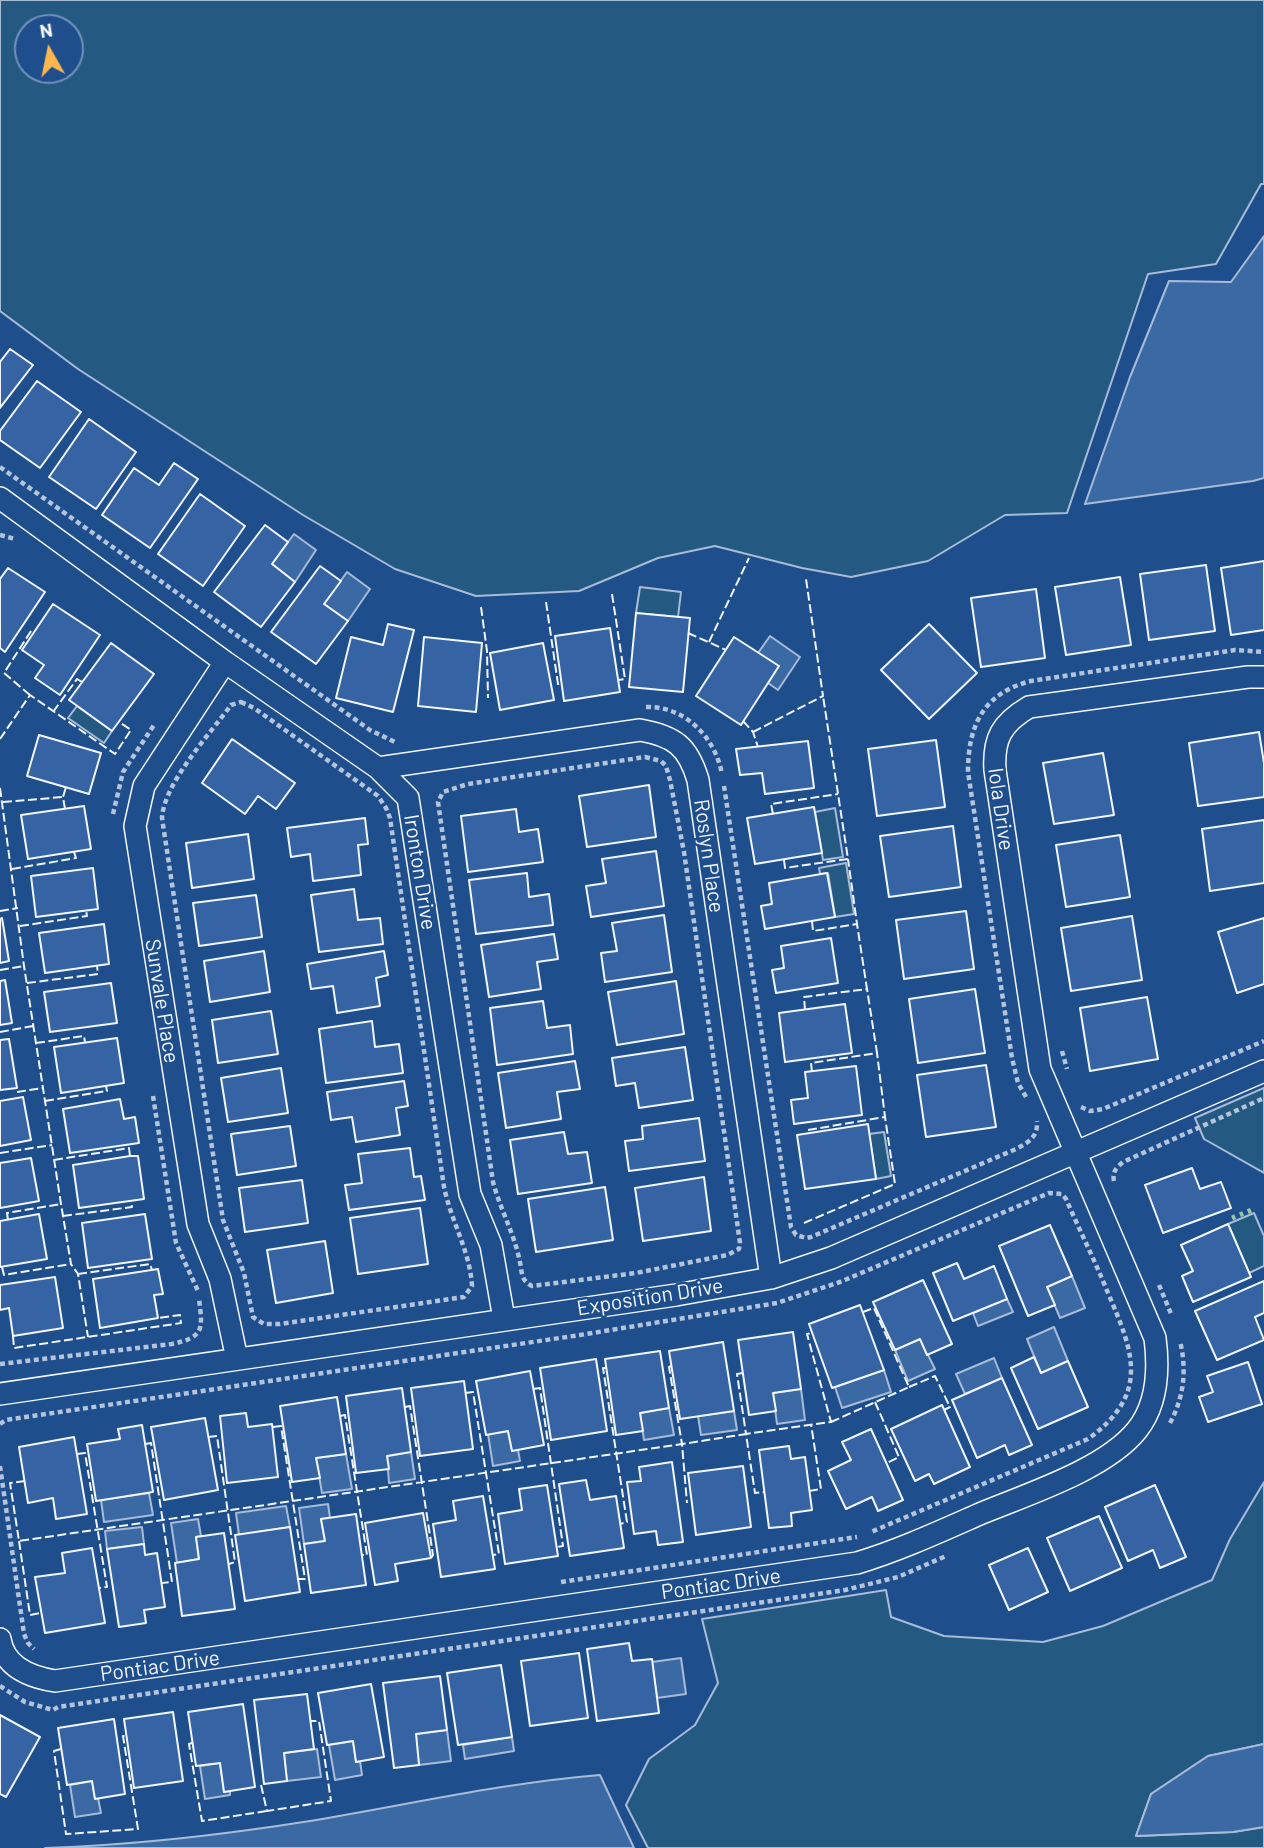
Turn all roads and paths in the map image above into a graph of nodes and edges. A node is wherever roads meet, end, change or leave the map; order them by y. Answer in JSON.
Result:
{"nodes":[{"id":1,"x":0,"y":498,"type":"edge"},
{"id":2,"x":225,"y":662,"type":"junction"},
{"id":3,"x":1264,"y":677,"type":"edge"},
{"id":4,"x":378,"y":768,"type":"junction"},
{"id":5,"x":1264,"y":1041,"type":"edge"},
{"id":6,"x":1061,"y":1045,"type":"dead end"},
{"id":7,"x":1264,"y":1071,"type":"edge"},
{"id":8,"x":1068,"y":1074,"type":"dead end"},
{"id":9,"x":1264,"y":1098,"type":"edge"},
{"id":10,"x":1079,"y":1102,"type":"dead end"},
{"id":11,"x":1075,"y":1153,"type":"junction"},
{"id":12,"x":1115,"y":1185,"type":"dead end"},
{"id":13,"x":800,"y":1237,"type":"dead end"},
{"id":14,"x":793,"y":1239,"type":"dead end"},
{"id":15,"x":1154,"y":1272,"type":"dead end"},
{"id":16,"x":771,"y":1278,"type":"junction"},
{"id":17,"x":533,"y":1286,"type":"junction"},
{"id":18,"x":524,"y":1287,"type":"dead end"},
{"id":19,"x":474,"y":1295,"type":"dead end"},
{"id":20,"x":466,"y":1296,"type":"junction"},
{"id":21,"x":201,"y":1311,"type":"dead end"},
{"id":22,"x":504,"y":1319,"type":"junction"},
{"id":23,"x":1174,"y":1320,"type":"dead end"},
{"id":24,"x":1178,"y":1334,"type":"dead end"},
{"id":25,"x":237,"y":1359,"type":"junction"},
{"id":26,"x":0,"y":1364,"type":"edge"},
{"id":27,"x":0,"y":1394,"type":"edge"},
{"id":28,"x":0,"y":1423,"type":"edge"},
{"id":29,"x":1164,"y":1433,"type":"dead end"},
{"id":30,"x":0,"y":1466,"type":"edge"},
{"id":31,"x":952,"y":1553,"type":"dead end"},
{"id":32,"x":552,"y":1583,"type":"dead end"},
{"id":33,"x":0,"y":1639,"type":"edge"},
{"id":34,"x":43,"y":1656,"type":"dead end"},
{"id":35,"x":0,"y":1686,"type":"edge"}],
"edges":[{"from":1,"to":2,"type":"street","name":"Ironton Drive"},
{"from":2,"to":4,"type":"street","name":"Ironton Drive"},
{"from":2,"to":25,"type":"street","name":"Sunvale Place"},
{"from":3,"to":11,"type":"street","name":"Iola Drive"},
{"from":4,"to":16,"type":"street","name":"Roslyn Place"},
{"from":4,"to":22,"type":"street","name":"Ironton Drive"},
{"from":5,"to":10,"type":"path"},
{"from":6,"to":8,"type":"path"},
{"from":7,"to":11,"type":"street","name":"Exposition Drive"},
{"from":9,"to":12,"type":"path"},
{"from":11,"to":16,"type":"street","name":"Exposition Drive"},
{"from":11,"to":33,"type":"street","name":"Pontiac Drive"},
{"from":13,"to":14,"type":"path"},
{"from":15,"to":23,"type":"path"},
{"from":16,"to":22,"type":"street","name":"Exposition Drive"},
{"from":17,"to":17,"type":"path"},
{"from":17,"to":18,"type":"path"},
{"from":19,"to":20,"type":"path"},
{"from":20,"to":20,"type":"path"},
{"from":21,"to":26,"type":"path"},
{"from":22,"to":25,"type":"street","name":"Exposition Drive"},
{"from":24,"to":29,"type":"path"},
{"from":25,"to":27,"type":"street","name":"Exposition Drive"},
{"from":28,"to":32,"type":"path"},
{"from":30,"to":34,"type":"path"},
{"from":31,"to":35,"type":"path"}]}
